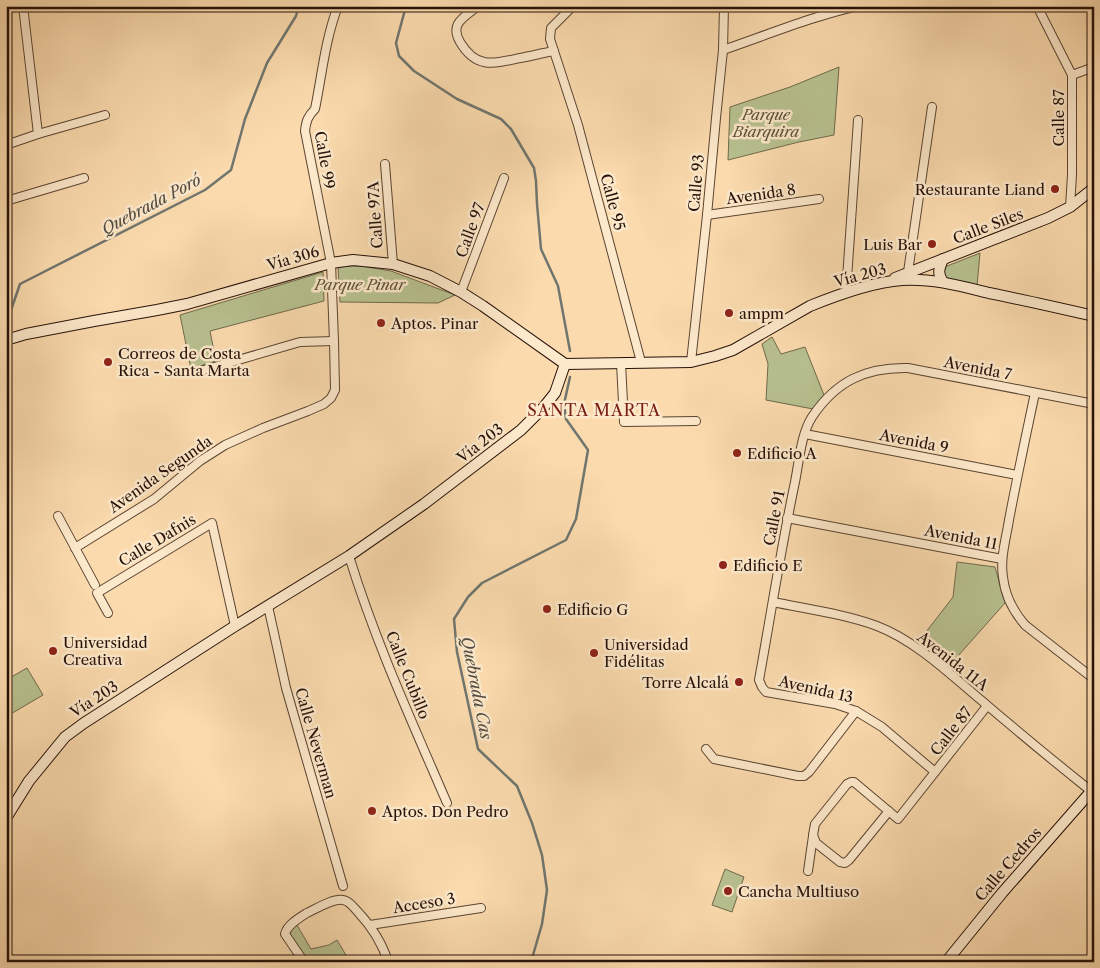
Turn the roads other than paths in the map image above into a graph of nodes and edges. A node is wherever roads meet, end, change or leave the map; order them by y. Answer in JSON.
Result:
{"nodes":[{"id":1,"x":23,"y":6,"type":"edge"},
{"id":2,"x":338,"y":6,"type":"edge"},
{"id":3,"x":478,"y":6,"type":"edge"},
{"id":4,"x":573,"y":6,"type":"edge"},
{"id":5,"x":724,"y":6,"type":"edge"},
{"id":6,"x":858,"y":6,"type":"edge"},
{"id":7,"x":1038,"y":6,"type":"edge"},
{"id":8,"x":845,"y":8,"type":"edge"},
{"id":9,"x":723,"y":50,"type":"junction"},
{"id":10,"x":554,"y":51,"type":"junction"},
{"id":11,"x":1094,"y":67,"type":"edge"},
{"id":12,"x":1072,"y":75,"type":"junction"},
{"id":13,"x":932,"y":108,"type":"dead end"},
{"id":14,"x":105,"y":115,"type":"dead end"},
{"id":15,"x":858,"y":120,"type":"dead end"},
{"id":16,"x":38,"y":134,"type":"junction"},
{"id":17,"x":6,"y":145,"type":"edge"},
{"id":18,"x":385,"y":164,"type":"dead end"},
{"id":19,"x":84,"y":178,"type":"dead end"},
{"id":20,"x":504,"y":178,"type":"dead end"},
{"id":21,"x":1094,"y":188,"type":"edge"},
{"id":22,"x":819,"y":200,"type":"dead end"},
{"id":23,"x":6,"y":201,"type":"edge"},
{"id":24,"x":1070,"y":207,"type":"junction"},
{"id":25,"x":707,"y":215,"type":"junction"},
{"id":26,"x":943,"y":259,"type":"junction"},
{"id":27,"x":331,"y":263,"type":"junction"},
{"id":28,"x":392,"y":264,"type":"junction"},
{"id":29,"x":908,"y":272,"type":"junction"},
{"id":30,"x":887,"y":282,"type":"junction"},
{"id":31,"x":943,"y":282,"type":"junction"},
{"id":32,"x":462,"y":292,"type":"junction"},
{"id":33,"x":846,"y":293,"type":"junction"},
{"id":34,"x":1094,"y":316,"type":"edge"},
{"id":35,"x":9,"y":339,"type":"edge"},
{"id":36,"x":334,"y":341,"type":"junction"},
{"id":37,"x":621,"y":362,"type":"junction"},
{"id":38,"x":641,"y":362,"type":"junction"},
{"id":39,"x":691,"y":362,"type":"junction"},
{"id":40,"x":565,"y":364,"type":"junction"},
{"id":41,"x":197,"y":372,"type":"dead end"},
{"id":42,"x":858,"y":376,"type":"joint"},
{"id":43,"x":1036,"y":393,"type":"junction"},
{"id":44,"x":1094,"y":404,"type":"edge"},
{"id":45,"x":696,"y":421,"type":"dead end"},
{"id":46,"x":805,"y":434,"type":"junction"},
{"id":47,"x":1017,"y":476,"type":"junction"},
{"id":48,"x":58,"y":516,"type":"dead end"},
{"id":49,"x":787,"y":518,"type":"junction"},
{"id":50,"x":1094,"y":546,"type":"edge"},
{"id":51,"x":75,"y":548,"type":"junction"},
{"id":52,"x":1094,"y":552,"type":"edge"},
{"id":53,"x":348,"y":556,"type":"junction"},
{"id":54,"x":1002,"y":559,"type":"junction"},
{"id":55,"x":95,"y":585,"type":"dead end"},
{"id":56,"x":773,"y":602,"type":"junction"},
{"id":57,"x":268,"y":606,"type":"junction"},
{"id":58,"x":108,"y":613,"type":"dead end"},
{"id":59,"x":235,"y":626,"type":"junction"},
{"id":60,"x":1094,"y":679,"type":"edge"},
{"id":61,"x":762,"y":688,"type":"joint"},
{"id":62,"x":987,"y":706,"type":"junction"},
{"id":63,"x":856,"y":711,"type":"junction"},
{"id":64,"x":706,"y":749,"type":"dead end"},
{"id":65,"x":935,"y":772,"type":"junction"},
{"id":66,"x":1092,"y":789,"type":"edge"},
{"id":67,"x":447,"y":803,"type":"dead end"},
{"id":68,"x":889,"y":811,"type":"junction"},
{"id":69,"x":6,"y":818,"type":"edge"},
{"id":70,"x":814,"y":835,"type":"junction"},
{"id":71,"x":808,"y":871,"type":"dead end"},
{"id":72,"x":343,"y":886,"type":"dead end"},
{"id":73,"x":481,"y":908,"type":"dead end"},
{"id":74,"x":370,"y":925,"type":"junction"},
{"id":75,"x":304,"y":962,"type":"edge"},
{"id":76,"x":388,"y":962,"type":"edge"},
{"id":77,"x":946,"y":962,"type":"edge"}],
"edges":[{"from":1,"to":16,"type":"street"},
{"from":2,"to":27,"type":"street","name":"Calle 99"},
{"from":3,"to":10,"type":"street"},
{"from":4,"to":10,"type":"street","name":"Calle 95"},
{"from":5,"to":9,"type":"street","name":"Calle 93"},
{"from":6,"to":8,"type":"street"},
{"from":7,"to":12,"type":"street","name":"Calle 87"},
{"from":8,"to":9,"type":"street"},
{"from":9,"to":25,"type":"street","name":"Calle 93"},
{"from":10,"to":38,"type":"street","name":"Calle 95"},
{"from":11,"to":12,"type":"street"},
{"from":12,"to":24,"type":"street","name":"Calle 87"},
{"from":13,"to":29,"type":"street"},
{"from":14,"to":16,"type":"street"},
{"from":15,"to":33,"type":"street"},
{"from":16,"to":17,"type":"street"},
{"from":18,"to":28,"type":"street","name":"Calle 97A"},
{"from":19,"to":23,"type":"street"},
{"from":20,"to":32,"type":"street","name":"Calle 97"},
{"from":21,"to":24,"type":"main road","name":"Calle Siles"},
{"from":22,"to":25,"type":"street","name":"Avenida 8"},
{"from":24,"to":26,"type":"main road","name":"Calle Siles"},
{"from":25,"to":39,"type":"street","name":"Calle 93"},
{"from":26,"to":29,"type":"main road","name":"Calle Siles"},
{"from":26,"to":31,"type":"main road"},
{"from":27,"to":28,"type":"main road","name":"Vía 306"},
{"from":27,"to":35,"type":"main road","name":"Vía 306"},
{"from":27,"to":36,"type":"street","name":"Avenida Segunda"},
{"from":28,"to":32,"type":"main road","name":"Vía 306"},
{"from":29,"to":30,"type":"main road","name":"Calle Siles"},
{"from":30,"to":31,"type":"main road","name":"Vía 203"},
{"from":30,"to":33,"type":"main road","name":"Vía 203"},
{"from":31,"to":34,"type":"main road","name":"Vía 203"},
{"from":32,"to":40,"type":"main road","name":"Vía 306"},
{"from":33,"to":39,"type":"main road","name":"Vía 203"},
{"from":36,"to":41,"type":"street"},
{"from":36,"to":51,"type":"street","name":"Avenida Segunda"},
{"from":37,"to":38,"type":"main road","name":"Vía 203"},
{"from":37,"to":40,"type":"main road","name":"Vía 203"},
{"from":37,"to":45,"type":"street"},
{"from":38,"to":39,"type":"main road","name":"Vía 203"},
{"from":40,"to":53,"type":"main road","name":"Vía 203"},
{"from":42,"to":43,"type":"street","name":"Avenida 7"},
{"from":42,"to":46,"type":"street","name":"Calle 91"},
{"from":43,"to":44,"type":"street","name":"Avenida 7"},
{"from":43,"to":47,"type":"street"},
{"from":46,"to":47,"type":"street","name":"Avenida 9"},
{"from":46,"to":49,"type":"street","name":"Calle 91"},
{"from":47,"to":54,"type":"street"},
{"from":48,"to":51,"type":"street"},
{"from":49,"to":54,"type":"street","name":"Avenida 11"},
{"from":49,"to":56,"type":"street","name":"Calle 91"},
{"from":50,"to":52,"type":"street"},
{"from":51,"to":55,"type":"street"},
{"from":53,"to":57,"type":"main road","name":"Vía 203"},
{"from":53,"to":67,"type":"street","name":"Calle Cubillo"},
{"from":54,"to":60,"type":"street","name":"Avenida 11"},
{"from":56,"to":61,"type":"street","name":"Calle 91"},
{"from":56,"to":62,"type":"street","name":"Avenida 11A"},
{"from":57,"to":59,"type":"main road","name":"Vía 203"},
{"from":57,"to":72,"type":"street","name":"Calle Neverman"},
{"from":58,"to":59,"type":"street","name":"Calle Dafnis"},
{"from":59,"to":69,"type":"main road","name":"Vía 203"},
{"from":61,"to":63,"type":"street","name":"Avenida 13"},
{"from":62,"to":65,"type":"street","name":"Calle 87"},
{"from":62,"to":66,"type":"street","name":"Avenida 11A"},
{"from":63,"to":64,"type":"street"},
{"from":63,"to":65,"type":"street","name":"Avenida 13"},
{"from":65,"to":68,"type":"street","name":"Calle 87"},
{"from":66,"to":77,"type":"main road","name":"Calle Cedros"},
{"from":68,"to":70,"type":"street"},
{"from":68,"to":70,"type":"street"},
{"from":70,"to":71,"type":"street"},
{"from":73,"to":74,"type":"street","name":"Acceso 3"},
{"from":74,"to":75,"type":"street"},
{"from":74,"to":76,"type":"street"}]}
